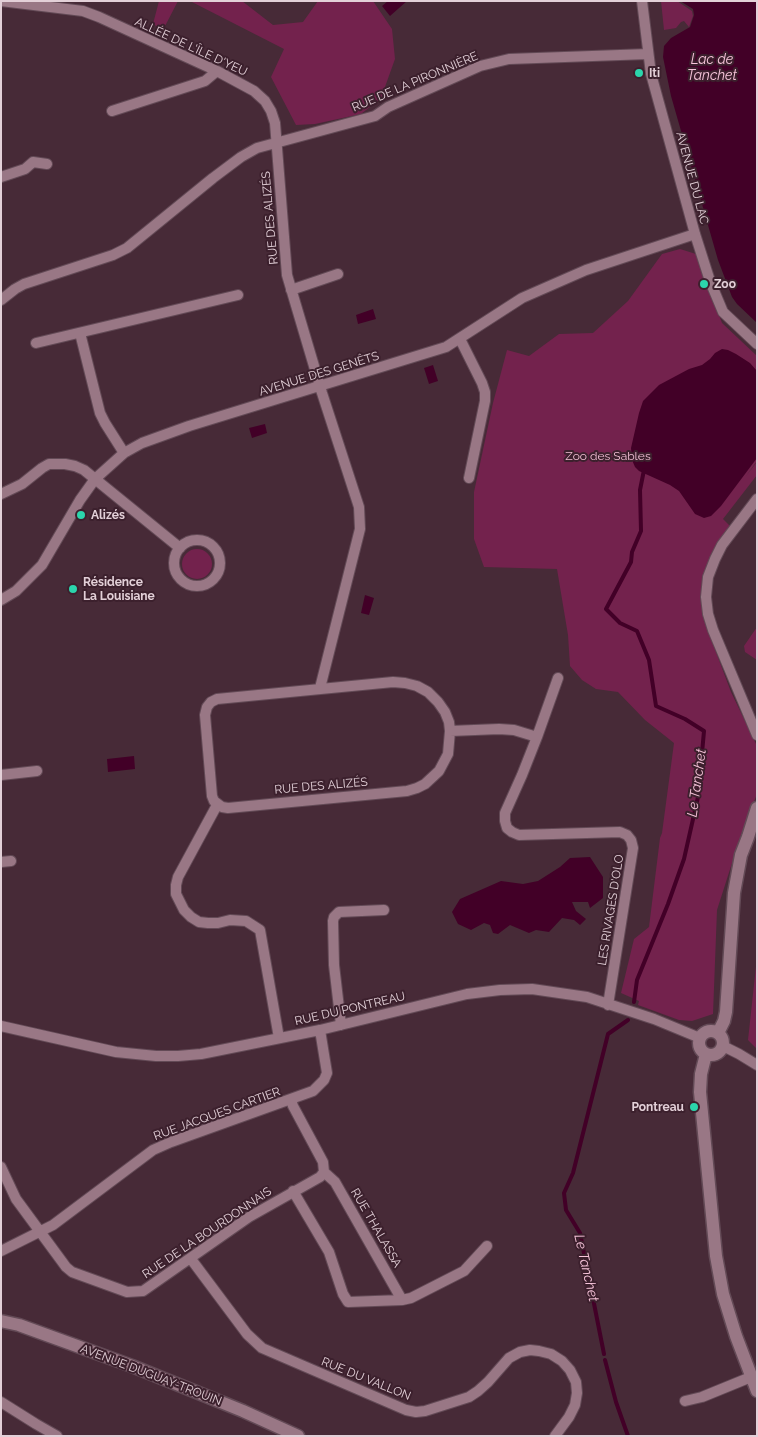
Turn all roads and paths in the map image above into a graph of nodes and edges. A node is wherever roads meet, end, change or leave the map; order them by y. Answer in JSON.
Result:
{"nodes":[{"id":1,"x":1,"y":1,"type":"edge"},
{"id":2,"x":642,"y":1,"type":"edge"},
{"id":3,"x":648,"y":54,"type":"junction"},
{"id":4,"x":217,"y":71,"type":"junction"},
{"id":5,"x":112,"y":110,"type":"dead end"},
{"id":6,"x":277,"y":144,"type":"junction"},
{"id":7,"x":47,"y":164,"type":"dead end"},
{"id":8,"x":1,"y":177,"type":"edge"},
{"id":9,"x":695,"y":234,"type":"junction"},
{"id":10,"x":338,"y":274,"type":"dead end"},
{"id":11,"x":291,"y":290,"type":"junction"},
{"id":12,"x":238,"y":295,"type":"dead end"},
{"id":13,"x":1,"y":300,"type":"edge"},
{"id":14,"x":80,"y":333,"type":"junction"},
{"id":15,"x":460,"y":339,"type":"junction"},
{"id":16,"x":36,"y":344,"type":"dead end"},
{"id":17,"x":757,"y":344,"type":"edge"},
{"id":18,"x":320,"y":386,"type":"junction"},
{"id":19,"x":124,"y":453,"type":"junction"},
{"id":20,"x":469,"y":478,"type":"dead end"},
{"id":21,"x":95,"y":480,"type":"junction"},
{"id":22,"x":1,"y":494,"type":"edge"},
{"id":23,"x":757,"y":499,"type":"edge"},
{"id":24,"x":180,"y":548,"type":"junction"},
{"id":25,"x":1,"y":600,"type":"edge"},
{"id":26,"x":558,"y":678,"type":"dead end"},
{"id":27,"x":320,"y":688,"type":"junction"},
{"id":28,"x":450,"y":731,"type":"junction"},
{"id":29,"x":757,"y":735,"type":"edge"},
{"id":30,"x":537,"y":737,"type":"junction"},
{"id":31,"x":37,"y":772,"type":"dead end"},
{"id":32,"x":1,"y":775,"type":"edge"},
{"id":33,"x":217,"y":805,"type":"junction"},
{"id":34,"x":757,"y":808,"type":"edge"},
{"id":35,"x":753,"y":832,"type":"edge"},
{"id":36,"x":384,"y":910,"type":"dead end"},
{"id":37,"x":608,"y":1005,"type":"junction"},
{"id":38,"x":341,"y":1025,"type":"junction"},
{"id":39,"x":1,"y":1026,"type":"edge"},
{"id":40,"x":320,"y":1030,"type":"junction"},
{"id":41,"x":718,"y":1033,"type":"junction"},
{"id":42,"x":279,"y":1038,"type":"junction"},
{"id":43,"x":700,"y":1038,"type":"junction"},
{"id":44,"x":723,"y":1046,"type":"junction"},
{"id":45,"x":706,"y":1054,"type":"junction"},
{"id":46,"x":757,"y":1065,"type":"edge"},
{"id":47,"x":291,"y":1100,"type":"junction"},
{"id":48,"x":1,"y":1167,"type":"edge"},
{"id":49,"x":324,"y":1172,"type":"junction"},
{"id":50,"x":294,"y":1191,"type":"junction"},
{"id":51,"x":41,"y":1231,"type":"junction"},
{"id":52,"x":487,"y":1246,"type":"dead end"},
{"id":53,"x":1,"y":1251,"type":"edge"},
{"id":54,"x":191,"y":1258,"type":"junction"},
{"id":55,"x":402,"y":1300,"type":"junction"},
{"id":56,"x":1,"y":1322,"type":"edge"},
{"id":57,"x":751,"y":1376,"type":"junction"},
{"id":58,"x":757,"y":1392,"type":"edge"},
{"id":59,"x":685,"y":1401,"type":"dead end"},
{"id":60,"x":1,"y":1402,"type":"edge"},
{"id":61,"x":57,"y":1436,"type":"edge"},
{"id":62,"x":298,"y":1436,"type":"edge"},
{"id":63,"x":555,"y":1436,"type":"edge"}],
"edges":[{"from":1,"to":4,"type":"street","name":"ALLÉE DE L'ÎLE D'YEU"},
{"from":2,"to":3,"type":"street","name":"AVENUE DU LAC"},
{"from":3,"to":6,"type":"street","name":"RUE DE LA PIRONNIÈRE"},
{"from":3,"to":9,"type":"street","name":"AVENUE DU LAC"},
{"from":4,"to":5,"type":"street"},
{"from":4,"to":6,"type":"street","name":"ALLÉE DE L'ÎLE D'YEU"},
{"from":6,"to":11,"type":"street","name":"RUE DES ALIZÉS"},
{"from":6,"to":13,"type":"street","name":"RUE DE LA PIRONNIÈRE"},
{"from":7,"to":8,"type":"street"},
{"from":9,"to":15,"type":"street","name":"AVENUE DES GENÊTS"},
{"from":9,"to":17,"type":"street","name":"AVENUE DU LAC"},
{"from":10,"to":11,"type":"street"},
{"from":11,"to":18,"type":"street","name":"RUE DES ALIZÉS"},
{"from":12,"to":14,"type":"street"},
{"from":14,"to":16,"type":"street"},
{"from":14,"to":19,"type":"street"},
{"from":15,"to":18,"type":"street","name":"AVENUE DES GENÊTS"},
{"from":15,"to":20,"type":"street"},
{"from":18,"to":19,"type":"street","name":"AVENUE DES GENÊTS"},
{"from":18,"to":27,"type":"street","name":"RUE DES ALIZÉS"},
{"from":19,"to":21,"type":"street","name":"AVENUE DES GENÊTS"},
{"from":21,"to":22,"type":"street"},
{"from":21,"to":24,"type":"street"},
{"from":21,"to":25,"type":"street","name":"AVENUE DES GENÊTS"},
{"from":23,"to":29,"type":"street"},
{"from":24,"to":24,"type":"street"},
{"from":26,"to":30,"type":"street","name":"LES RIVAGES D'OLO"},
{"from":27,"to":28,"type":"street","name":"RUE DES ALIZÉS"},
{"from":27,"to":33,"type":"street","name":"RUE DES ALIZÉS"},
{"from":28,"to":30,"type":"street"},
{"from":28,"to":33,"type":"street","name":"RUE DES ALIZÉS"},
{"from":30,"to":37,"type":"street","name":"LES RIVAGES D'OLO"},
{"from":31,"to":32,"type":"street"},
{"from":33,"to":42,"type":"street"},
{"from":34,"to":35,"type":"street"},
{"from":35,"to":41,"type":"street"},
{"from":36,"to":38,"type":"street"},
{"from":37,"to":38,"type":"street","name":"RUE DU PONTREAU"},
{"from":37,"to":43,"type":"street","name":"RUE DU PONTREAU"},
{"from":38,"to":40,"type":"street","name":"RUE DU PONTREAU"},
{"from":39,"to":42,"type":"street","name":"RUE DU PONTREAU"},
{"from":40,"to":42,"type":"street","name":"RUE DU PONTREAU"},
{"from":40,"to":47,"type":"street","name":"RUE JACQUES CARTIER"},
{"from":41,"to":43,"type":"street"},
{"from":41,"to":44,"type":"street"},
{"from":43,"to":45,"type":"street"},
{"from":44,"to":45,"type":"street"},
{"from":44,"to":46,"type":"street"},
{"from":45,"to":57,"type":"street"},
{"from":47,"to":49,"type":"street"},
{"from":47,"to":51,"type":"street","name":"RUE JACQUES CARTIER"},
{"from":48,"to":51,"type":"street","name":"RUE DE LA BOURDONNAIS"},
{"from":49,"to":50,"type":"street","name":"RUE DE LA BOURDONNAIS"},
{"from":49,"to":55,"type":"street","name":"RUE THALASSA"},
{"from":50,"to":54,"type":"street","name":"RUE DE LA BOURDONNAIS"},
{"from":50,"to":55,"type":"street"},
{"from":51,"to":53,"type":"street","name":"RUE JACQUES CARTIER"},
{"from":51,"to":54,"type":"street","name":"RUE DE LA BOURDONNAIS"},
{"from":52,"to":55,"type":"street"},
{"from":54,"to":63,"type":"street","name":"RUE DU VALLON"},
{"from":56,"to":62,"type":"street","name":"AVENUE DUGUAY-TROUIN"},
{"from":57,"to":58,"type":"street"},
{"from":57,"to":59,"type":"street"},
{"from":60,"to":61,"type":"street"}]}
